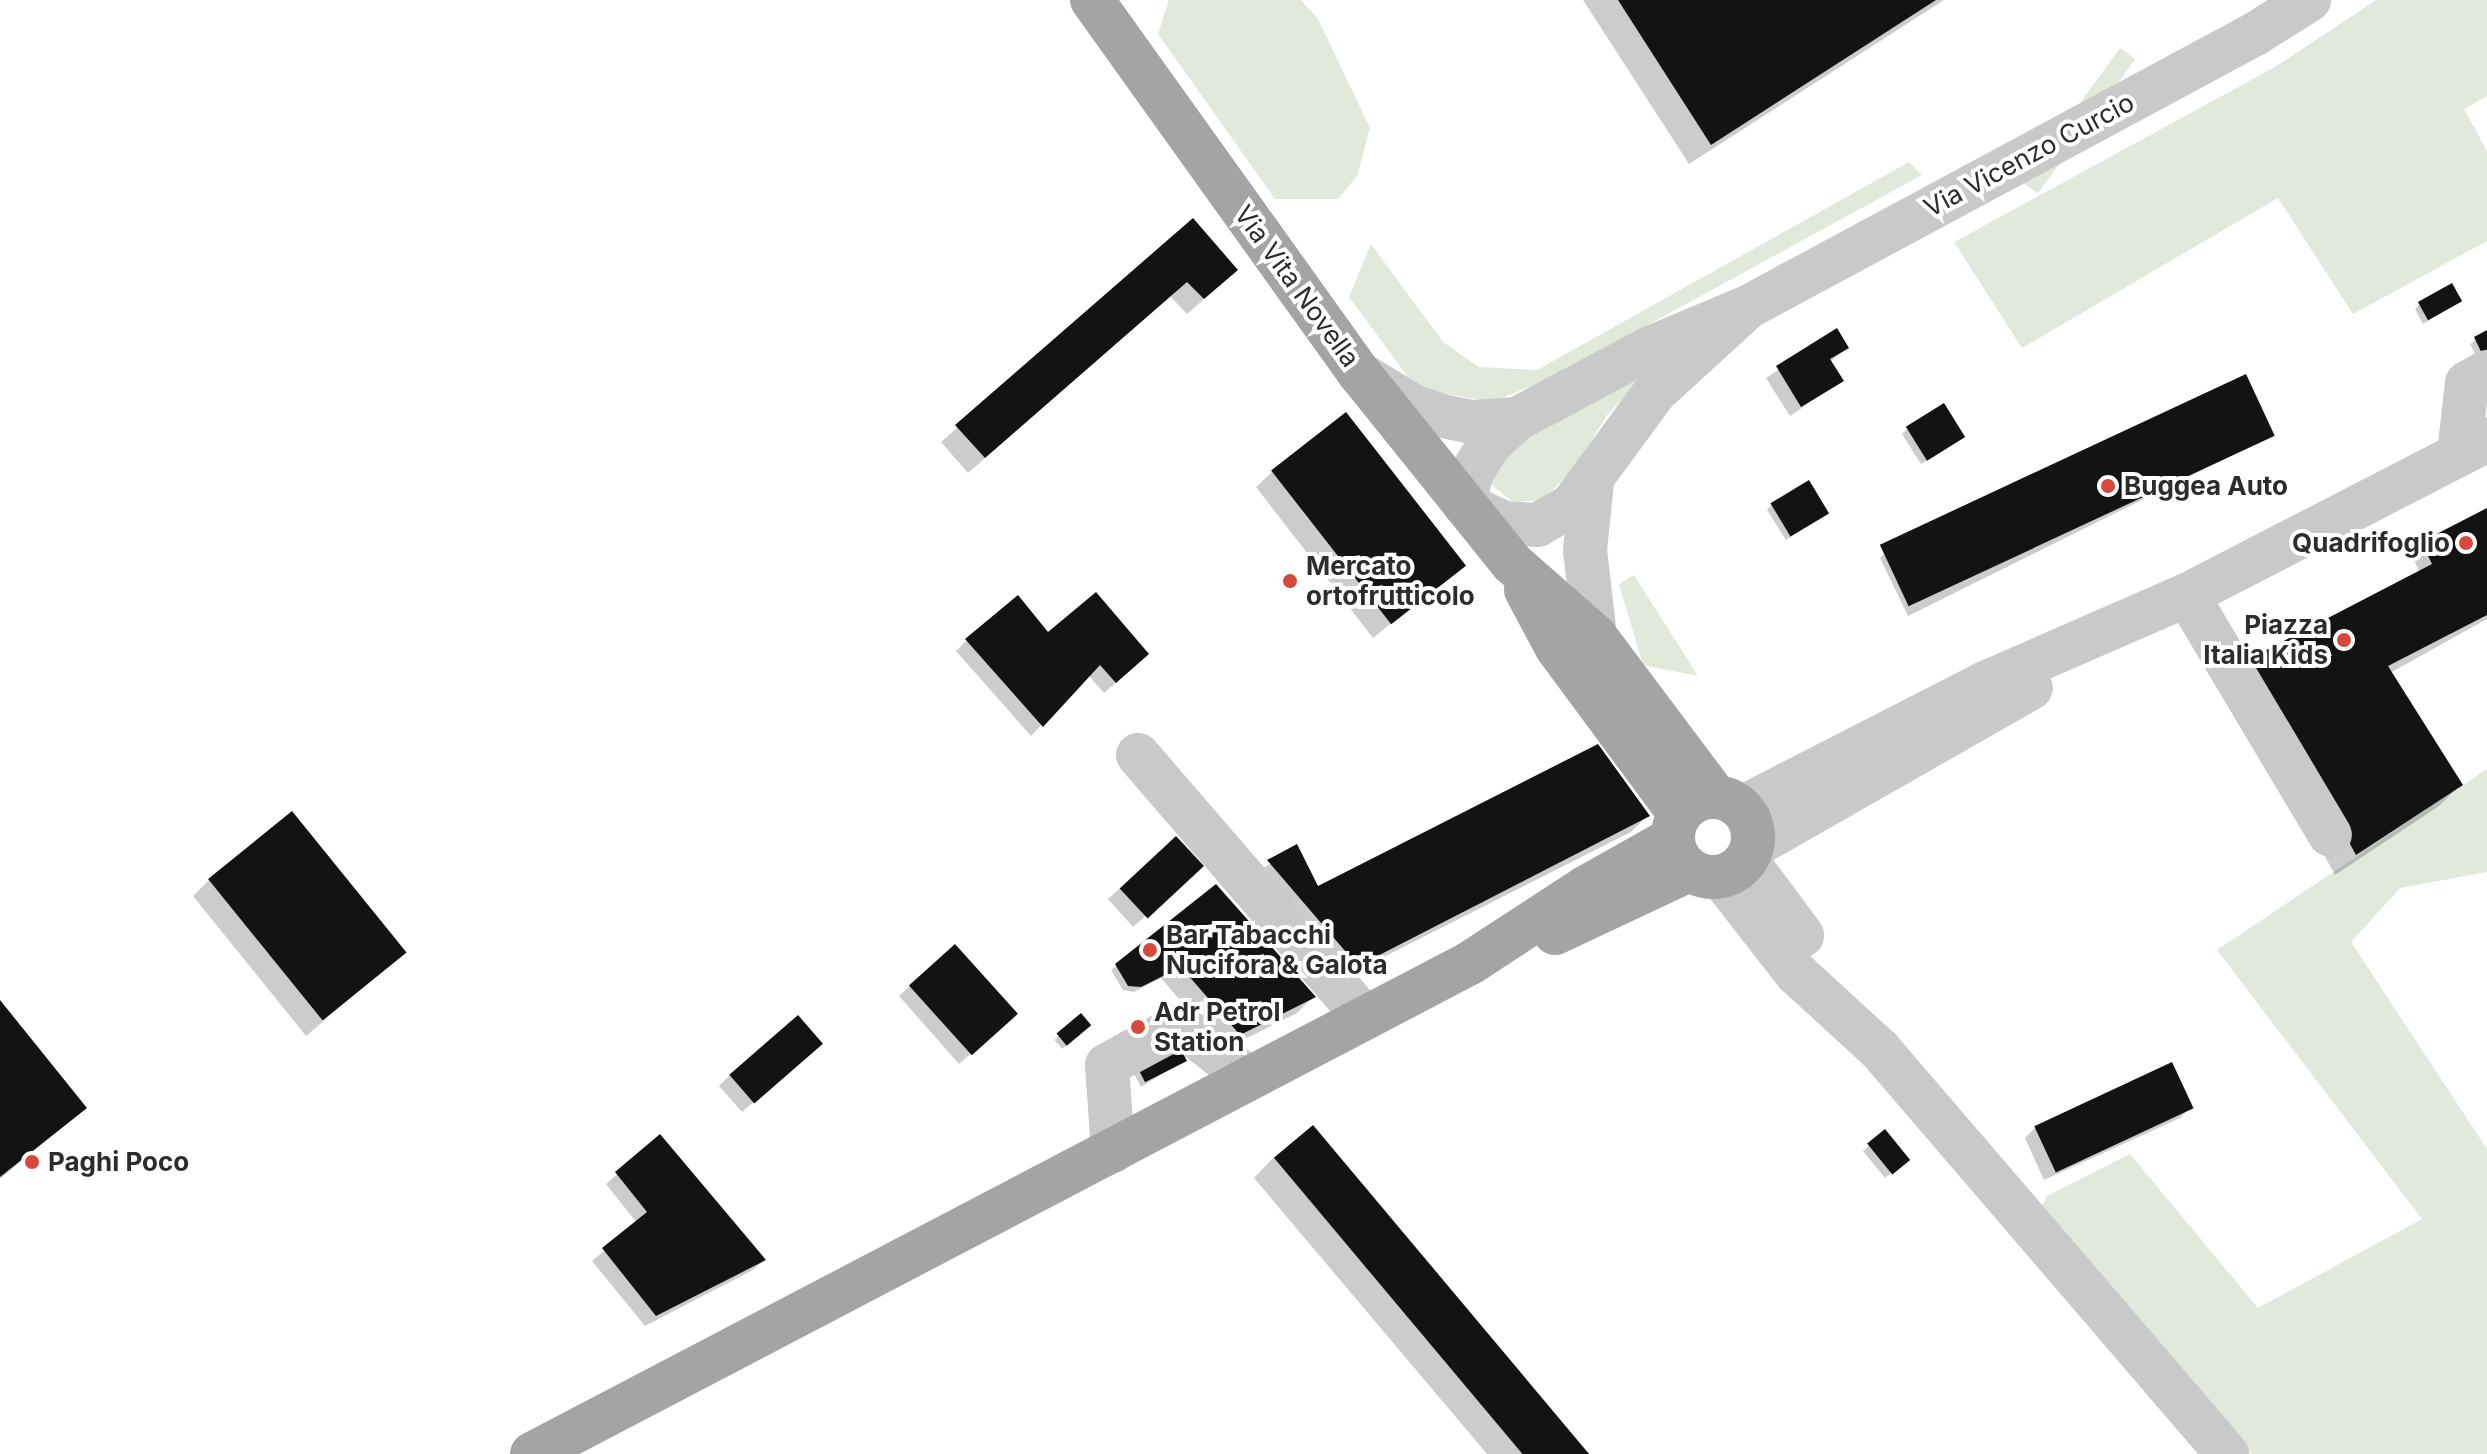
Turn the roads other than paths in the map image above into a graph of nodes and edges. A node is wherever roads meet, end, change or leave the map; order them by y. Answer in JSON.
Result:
{"nodes":[{"id":1,"x":1092,"y":0,"type":"edge"},
{"id":2,"x":2309,"y":0,"type":"edge"},
{"id":3,"x":1748,"y":307,"type":"junction"},
{"id":4,"x":2487,"y":372,"type":"edge"},
{"id":5,"x":1360,"y":374,"type":"junction"},
{"id":6,"x":1517,"y":419,"type":"junction"},
{"id":7,"x":2473,"y":447,"type":"edge"},
{"id":8,"x":1592,"y":482,"type":"junction"},
{"id":9,"x":1464,"y":504,"type":"junction"},
{"id":10,"x":1512,"y":563,"type":"junction"},
{"id":11,"x":2187,"y":595,"type":"junction"},
{"id":12,"x":1595,"y":636,"type":"junction"},
{"id":13,"x":1138,"y":755,"type":"dead end"},
{"id":14,"x":2330,"y":835,"type":"dead end"},
{"id":15,"x":1715,"y":839,"type":"junction"},
{"id":16,"x":1365,"y":1018,"type":"junction"},
{"id":17,"x":1248,"y":1078,"type":"junction"},
{"id":18,"x":1113,"y":1151,"type":"junction"},
{"id":19,"x":532,"y":1454,"type":"edge"},
{"id":20,"x":2227,"y":1454,"type":"edge"}],
"edges":[{"from":1,"to":5,"type":"main road","name":"Via Vita Novella"},
{"from":2,"to":3,"type":"street","name":"Via Vicenzo Curcio"},
{"from":3,"to":6,"type":"street"},
{"from":3,"to":8,"type":"street"},
{"from":4,"to":7,"type":"street"},
{"from":5,"to":6,"type":"street"},
{"from":5,"to":9,"type":"main road","name":"Via Vita Novella"},
{"from":6,"to":9,"type":"street"},
{"from":7,"to":11,"type":"street"},
{"from":8,"to":9,"type":"street"},
{"from":8,"to":12,"type":"street"},
{"from":9,"to":10,"type":"main road","name":"Via Vita Novella"},
{"from":10,"to":12,"type":"main road"},
{"from":10,"to":15,"type":"main road"},
{"from":11,"to":14,"type":"street"},
{"from":11,"to":15,"type":"street"},
{"from":12,"to":15,"type":"main road"},
{"from":13,"to":16,"type":"street"},
{"from":15,"to":16,"type":"main road"},
{"from":15,"to":20,"type":"street"},
{"from":16,"to":17,"type":"main road"},
{"from":17,"to":18,"type":"main road"},
{"from":17,"to":18,"type":"street"},
{"from":18,"to":19,"type":"main road"}]}
